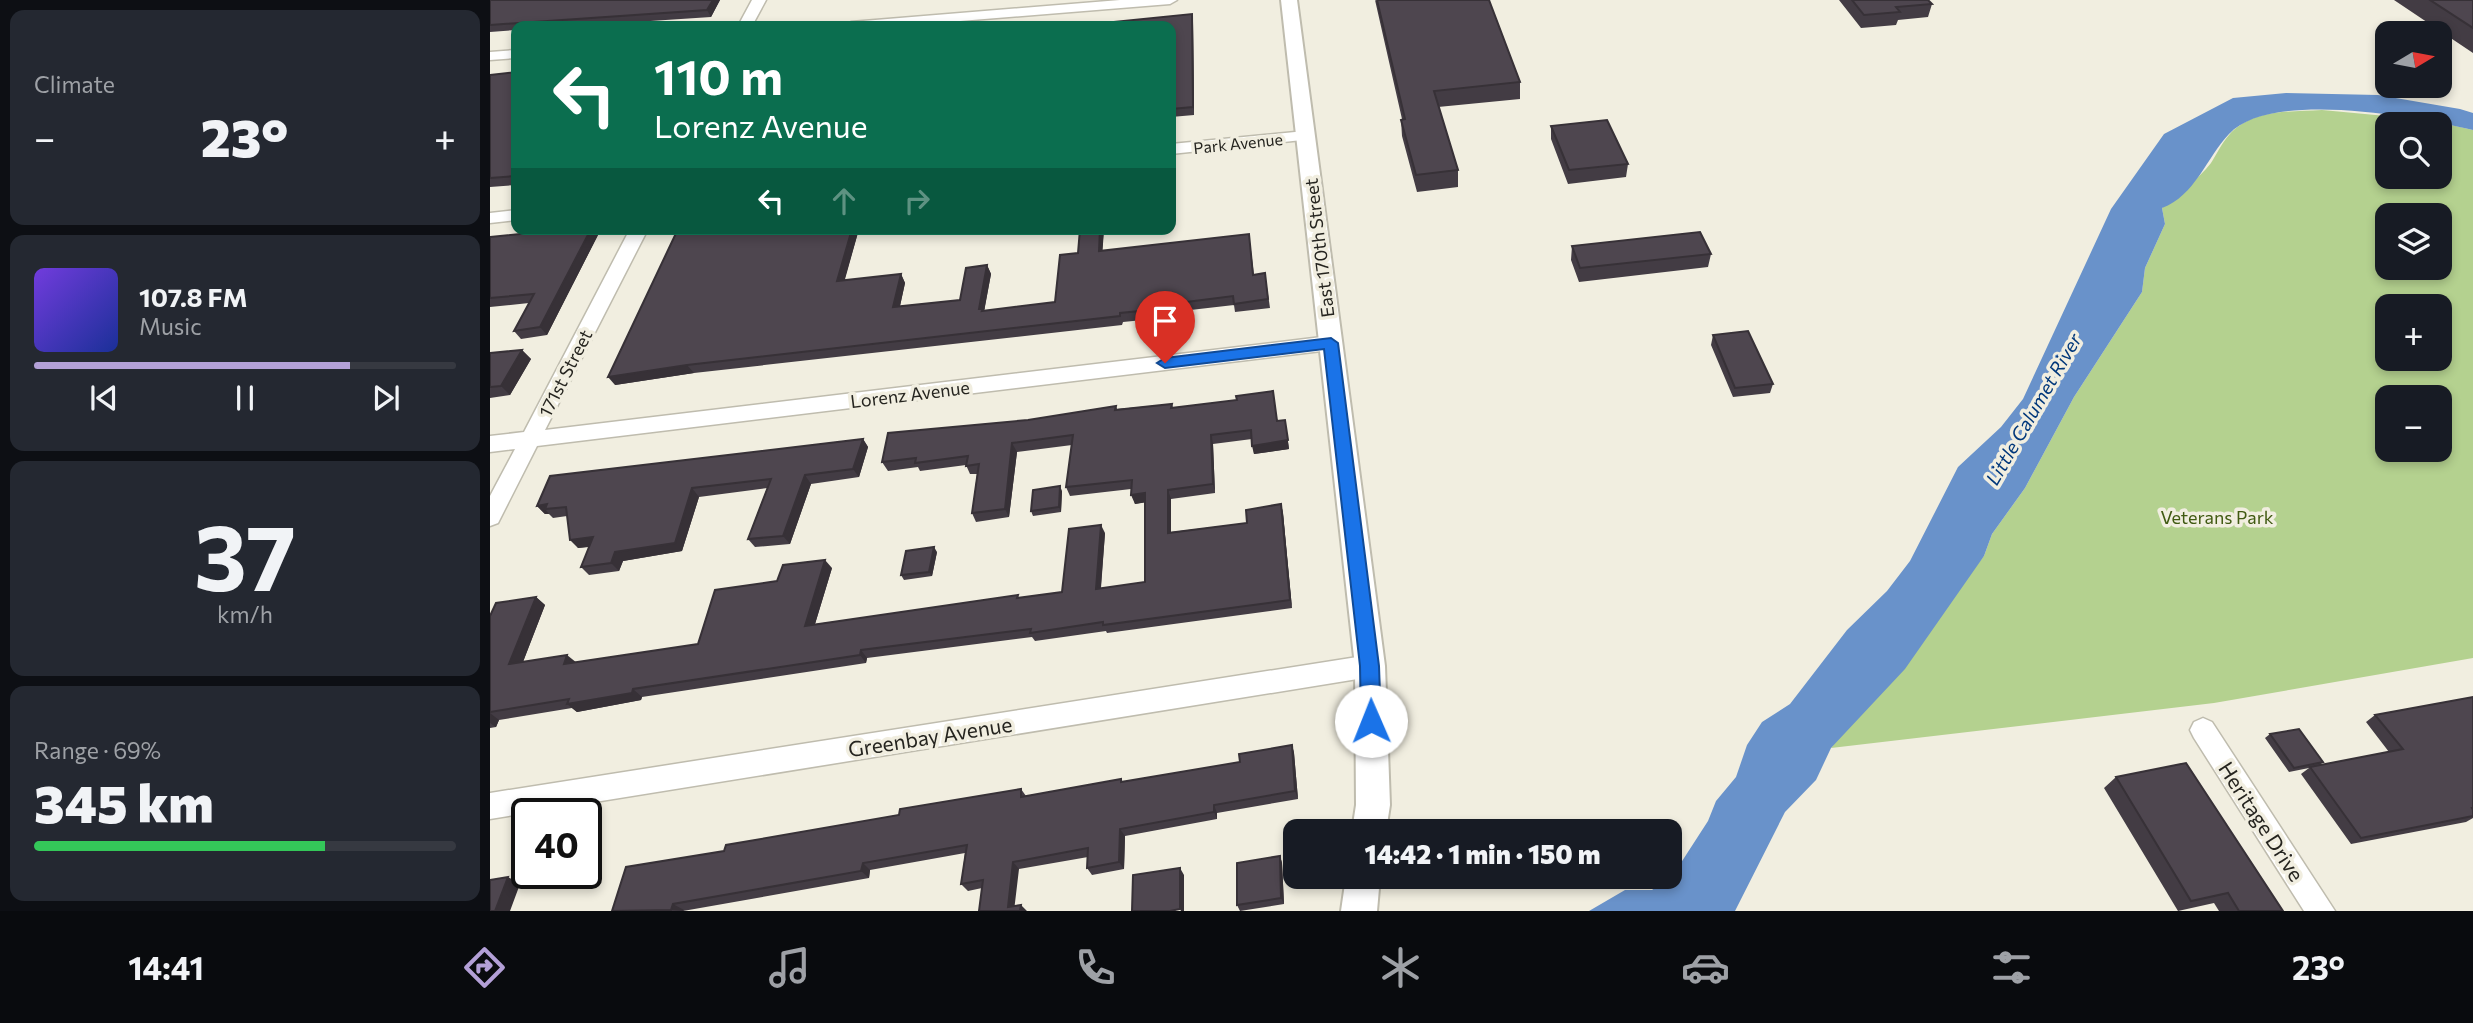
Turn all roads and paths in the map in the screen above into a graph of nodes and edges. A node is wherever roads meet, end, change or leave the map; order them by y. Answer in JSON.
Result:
{"nodes":[{"id":1,"x":759,"y":0,"type":"edge"},
{"id":2,"x":1170,"y":0,"type":"edge"},
{"id":3,"x":1289,"y":0,"type":"edge"},
{"id":4,"x":748,"y":21,"type":"edge"},
{"id":5,"x":912,"y":21,"type":"edge"},
{"id":6,"x":511,"y":54,"type":"edge"},
{"id":7,"x":490,"y":56,"type":"edge"},
{"id":8,"x":1305,"y":136,"type":"junction"},
{"id":9,"x":1176,"y":149,"type":"edge"},
{"id":10,"x":511,"y":216,"type":"edge"},
{"id":11,"x":490,"y":218,"type":"edge"},
{"id":12,"x":636,"y":235,"type":"edge"},
{"id":13,"x":1331,"y":343,"type":"junction"},
{"id":14,"x":530,"y":440,"type":"junction"},
{"id":15,"x":490,"y":444,"type":"edge"},
{"id":16,"x":490,"y":517,"type":"edge"},
{"id":17,"x":1370,"y":666,"type":"junction"},
{"id":18,"x":2203,"y":730,"type":"dead end"},
{"id":19,"x":490,"y":806,"type":"edge"},
{"id":20,"x":1371,"y":819,"type":"edge"},
{"id":21,"x":1362,"y":889,"type":"edge"},
{"id":22,"x":1359,"y":911,"type":"edge"},
{"id":23,"x":2321,"y":911,"type":"edge"}],
"edges":[{"from":1,"to":4,"type":"street"},
{"from":2,"to":5,"type":"street"},
{"from":3,"to":8,"type":"street","name":"East 170th Street"},
{"from":6,"to":7,"type":"street"},
{"from":8,"to":9,"type":"street","name":"Park Avenue"},
{"from":8,"to":13,"type":"street","name":"East 170th Street"},
{"from":10,"to":11,"type":"street"},
{"from":12,"to":14,"type":"street","name":"171st Street"},
{"from":13,"to":14,"type":"street","name":"Lorenz Avenue"},
{"from":13,"to":17,"type":"street","name":"East 170th Street"},
{"from":14,"to":15,"type":"street","name":"Lorenz Avenue"},
{"from":14,"to":16,"type":"street","name":"171st Street"},
{"from":17,"to":19,"type":"street","name":"Greenbay Avenue"},
{"from":17,"to":20,"type":"street","name":"East 170th Street"},
{"from":18,"to":23,"type":"street","name":"Heritage Drive"},
{"from":21,"to":22,"type":"street"}]}
